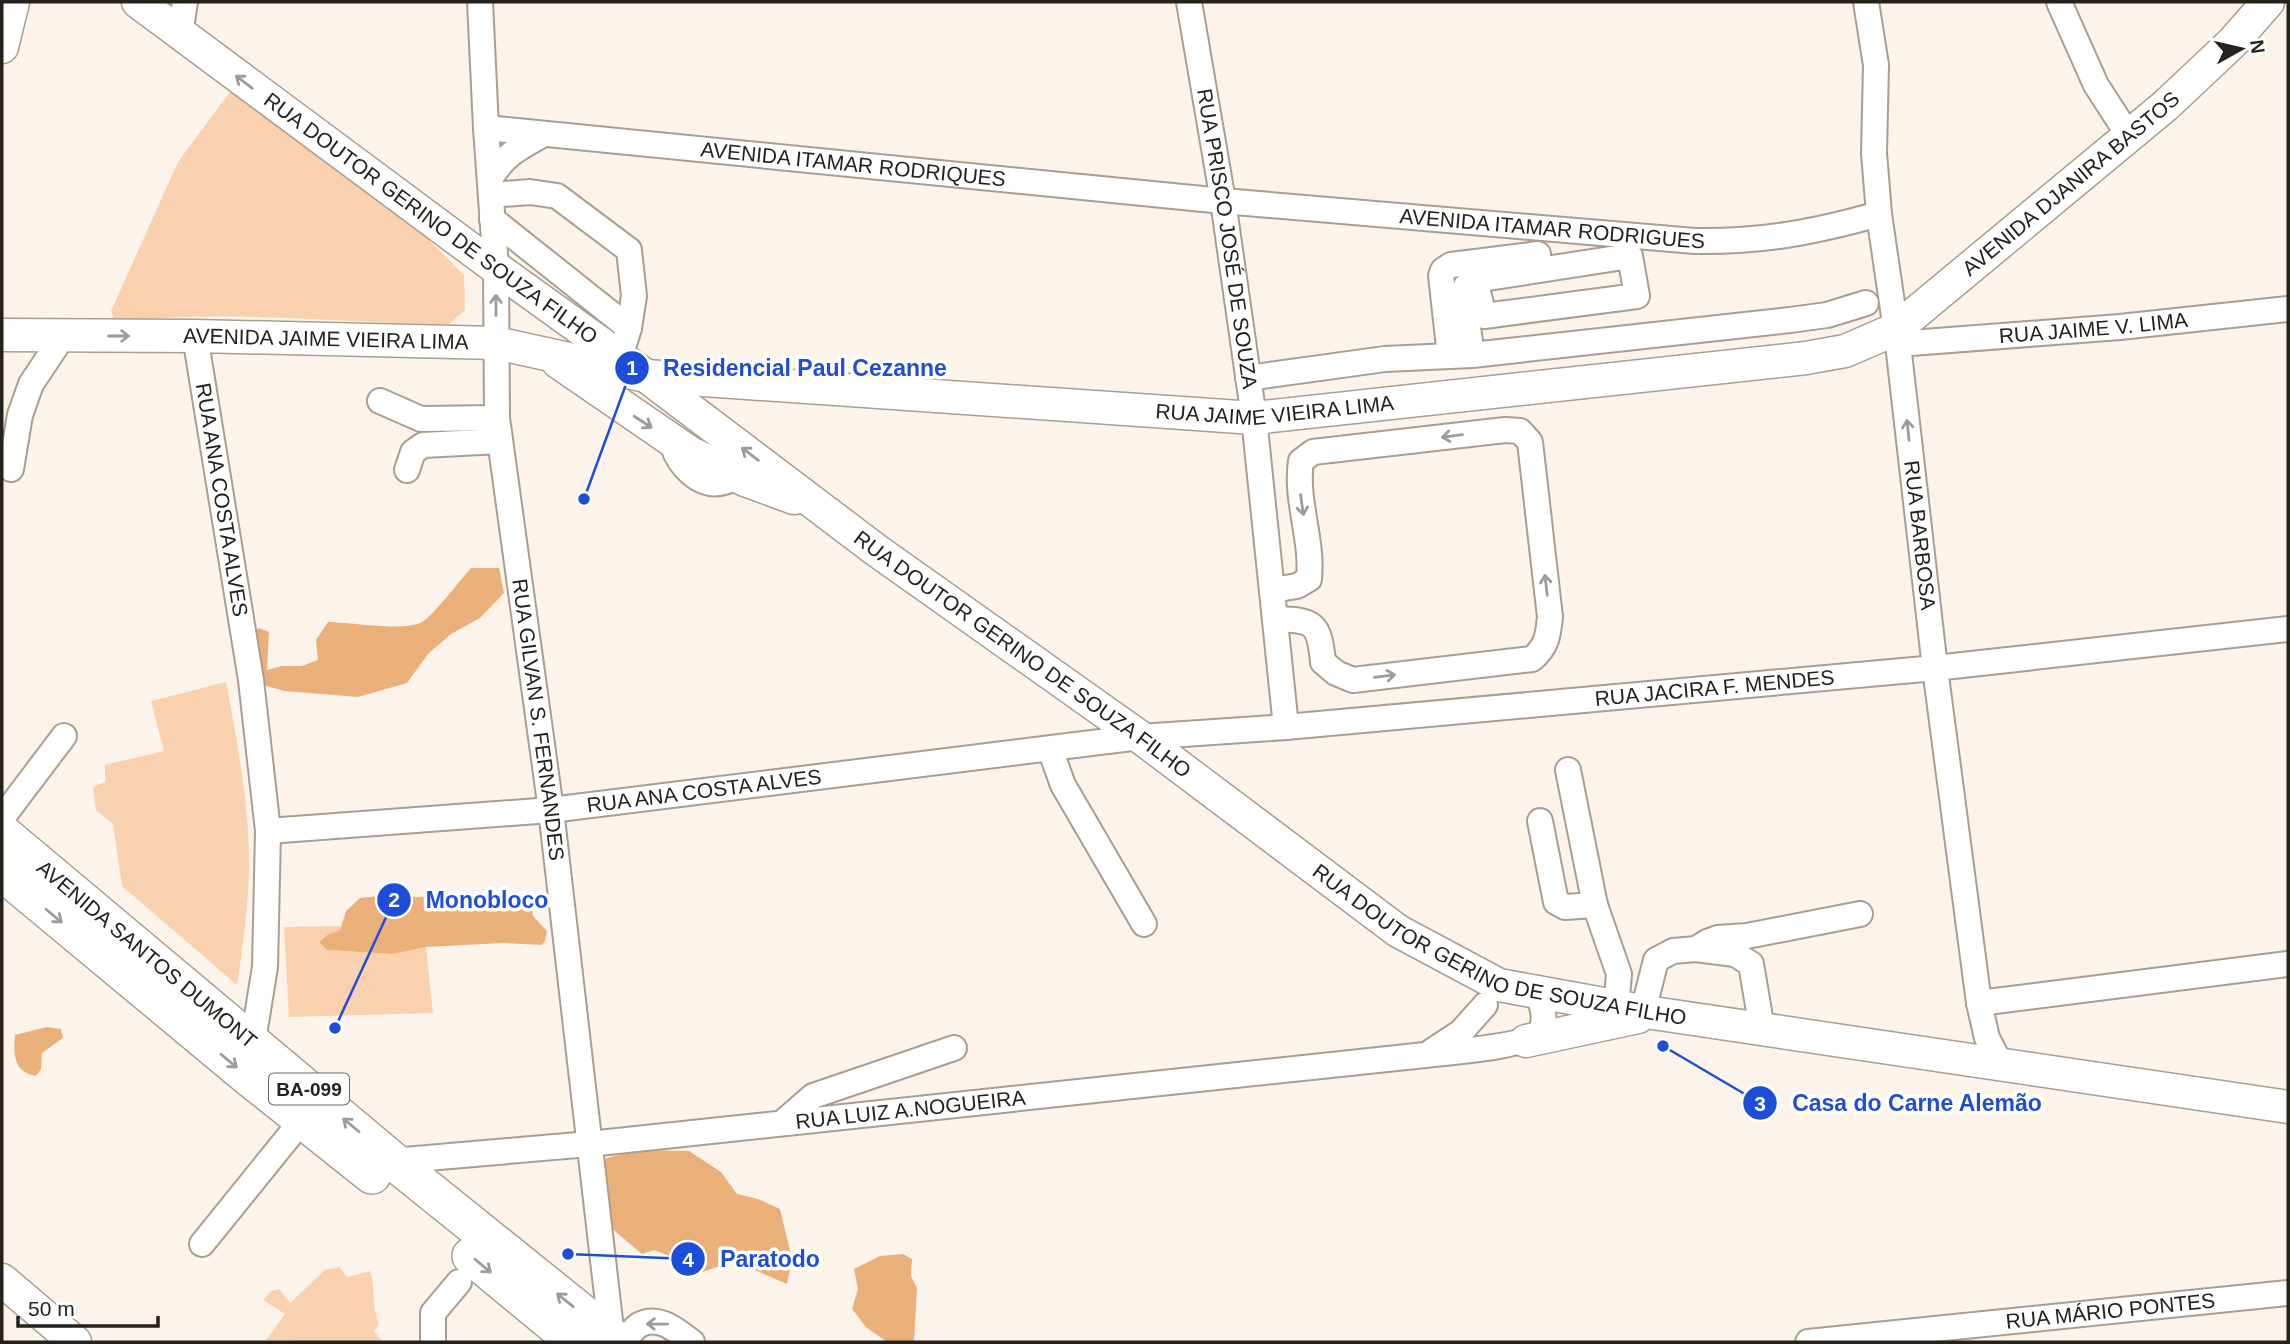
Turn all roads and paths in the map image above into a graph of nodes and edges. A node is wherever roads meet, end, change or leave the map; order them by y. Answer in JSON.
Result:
{"nodes":[{"id":1,"x":138,"y":2,"type":"edge"},
{"id":2,"x":185,"y":2,"type":"edge"},
{"id":3,"x":480,"y":2,"type":"edge"},
{"id":4,"x":1189,"y":2,"type":"edge"},
{"id":5,"x":1866,"y":2,"type":"edge"},
{"id":6,"x":2059,"y":2,"type":"edge"},
{"id":7,"x":2268,"y":2,"type":"edge"},
{"id":8,"x":8,"y":11,"type":"edge"},
{"id":9,"x":180,"y":34,"type":"junction"},
{"id":10,"x":2,"y":47,"type":"edge"},
{"id":11,"x":486,"y":128,"type":"junction"},
{"id":12,"x":544,"y":134,"type":"junction"},
{"id":13,"x":2129,"y":136,"type":"junction"},
{"id":14,"x":491,"y":198,"type":"junction"},
{"id":15,"x":1223,"y":201,"type":"junction"},
{"id":16,"x":1879,"y":214,"type":"junction"},
{"id":17,"x":1586,"y":248,"type":"dead end"},
{"id":18,"x":496,"y":268,"type":"junction"},
{"id":19,"x":1475,"y":280,"type":"junction"},
{"id":20,"x":1866,"y":303,"type":"dead end"},
{"id":21,"x":2288,"y":309,"type":"edge"},
{"id":22,"x":2,"y":335,"type":"edge"},
{"id":23,"x":63,"y":335,"type":"junction"},
{"id":24,"x":195,"y":336,"type":"junction"},
{"id":25,"x":1897,"y":336,"type":"junction"},
{"id":26,"x":496,"y":343,"type":"junction"},
{"id":27,"x":625,"y":343,"type":"junction"},
{"id":28,"x":547,"y":355,"type":"junction"},
{"id":29,"x":1461,"y":356,"type":"junction"},
{"id":30,"x":646,"y":376,"type":"junction"},
{"id":31,"x":1248,"y":378,"type":"junction"},
{"id":32,"x":380,"y":401,"type":"dead end"},
{"id":33,"x":1254,"y":418,"type":"junction"},
{"id":34,"x":499,"y":430,"type":"junction"},
{"id":35,"x":11,"y":469,"type":"dead end"},
{"id":36,"x":407,"y":470,"type":"dead end"},
{"id":37,"x":825,"y":509,"type":"junction"},
{"id":38,"x":1272,"y":590,"type":"junction"},
{"id":39,"x":1275,"y":619,"type":"junction"},
{"id":40,"x":2288,"y":629,"type":"edge"},
{"id":41,"x":1935,"y":668,"type":"junction"},
{"id":42,"x":1286,"y":727,"type":"junction"},
{"id":43,"x":64,"y":736,"type":"dead end"},
{"id":44,"x":1140,"y":737,"type":"junction"},
{"id":45,"x":1050,"y":750,"type":"junction"},
{"id":46,"x":1568,"y":770,"type":"dead end"},
{"id":47,"x":551,"y":810,"type":"junction"},
{"id":48,"x":2,"y":818,"type":"edge"},
{"id":49,"x":1540,"y":821,"type":"dead end"},
{"id":50,"x":268,"y":831,"type":"junction"},
{"id":51,"x":2,"y":833,"type":"edge"},
{"id":52,"x":2,"y":872,"type":"edge"},
{"id":53,"x":1595,"y":905,"type":"junction"},
{"id":54,"x":1860,"y":914,"type":"dead end"},
{"id":55,"x":1144,"y":924,"type":"dead end"},
{"id":56,"x":1696,"y":949,"type":"junction"},
{"id":57,"x":2288,"y":964,"type":"edge"},
{"id":58,"x":1537,"y":993,"type":"junction"},
{"id":59,"x":1492,"y":995,"type":"junction"},
{"id":60,"x":1979,"y":1003,"type":"junction"},
{"id":61,"x":1637,"y":1010,"type":"junction"},
{"id":62,"x":1762,"y":1029,"type":"junction"},
{"id":63,"x":253,"y":1041,"type":"junction"},
{"id":64,"x":1515,"y":1043,"type":"junction"},
{"id":65,"x":954,"y":1048,"type":"dead end"},
{"id":66,"x":1425,"y":1055,"type":"junction"},
{"id":67,"x":2000,"y":1065,"type":"junction"},
{"id":68,"x":2288,"y":1107,"type":"edge"},
{"id":69,"x":303,"y":1119,"type":"junction"},
{"id":70,"x":782,"y":1123,"type":"junction"},
{"id":71,"x":589,"y":1144,"type":"junction"},
{"id":72,"x":393,"y":1161,"type":"junction"},
{"id":73,"x":202,"y":1244,"type":"dead end"},
{"id":74,"x":2,"y":1280,"type":"edge"},
{"id":75,"x":459,"y":1282,"type":"dead end"},
{"id":76,"x":2288,"y":1293,"type":"edge"},
{"id":77,"x":1979,"y":1334,"type":"edge"},
{"id":78,"x":618,"y":1341,"type":"edge"},
{"id":79,"x":75,"y":1342,"type":"edge"},
{"id":80,"x":433,"y":1342,"type":"edge"},
{"id":81,"x":575,"y":1342,"type":"edge"},
{"id":82,"x":692,"y":1342,"type":"edge"},
{"id":83,"x":1808,"y":1342,"type":"edge"}],
"edges":[{"from":1,"to":9,"type":"main road","name":"RUA DOUTOR GERINO DE SOUZA FILHO"},
{"from":2,"to":9,"type":"street"},
{"from":3,"to":11,"type":"street","name":"RUA GILVAN S. FERNANDES"},
{"from":4,"to":15,"type":"street","name":"RUA PRISCO JOSÉ DE SOUZA"},
{"from":5,"to":16,"type":"street","name":"RUA BARBOSA"},
{"from":6,"to":13,"type":"street"},
{"from":7,"to":13,"type":"main road","name":"AVENIDA DJANIRA BASTOS"},
{"from":8,"to":10,"type":"main road"},
{"from":18,"to":9,"type":"main road","name":"RUA DOUTOR GERINO DE SOUZA FILHO","one_way":true},
{"from":11,"to":12,"type":"street","name":"AVENIDA ITAMAR RODRIQUES"},
{"from":11,"to":14,"type":"street","name":"RUA GILVAN S. FERNANDES"},
{"from":12,"to":14,"type":"street"},
{"from":12,"to":15,"type":"street","name":"AVENIDA ITAMAR RODRIQUES"},
{"from":13,"to":25,"type":"main road","name":"AVENIDA DJANIRA BASTOS"},
{"from":14,"to":18,"type":"street","name":"RUA GILVAN S. FERNANDES"},
{"from":14,"to":27,"type":"street"},
{"from":14,"to":27,"type":"street"},
{"from":15,"to":16,"type":"street","name":"AVENIDA ITAMAR RODRIGUES"},
{"from":15,"to":31,"type":"street","name":"RUA PRISCO JOSÉ DE SOUZA"},
{"from":16,"to":25,"type":"street","name":"RUA BARBOSA"},
{"from":17,"to":29,"type":"street"},
{"from":26,"to":18,"type":"street","name":"RUA GILVAN S. FERNANDES","one_way":true},
{"from":18,"to":27,"type":"main road","name":"RUA DOUTOR GERINO DE SOUZA FILHO"},
{"from":19,"to":19,"type":"street"},
{"from":19,"to":29,"type":"street"},
{"from":20,"to":29,"type":"street"},
{"from":21,"to":25,"type":"street","name":"RUA JAIME V. LIMA"},
{"from":22,"to":23,"type":"main road","name":"AVENIDA JAIME VIEIRA LIMA"},
{"from":23,"to":24,"type":"main road","name":"AVENIDA JAIME VIEIRA LIMA","one_way":true},
{"from":23,"to":35,"type":"street"},
{"from":24,"to":26,"type":"main road","name":"AVENIDA JAIME VIEIRA LIMA"},
{"from":24,"to":50,"type":"street","name":"RUA ANA COSTA ALVES"},
{"from":25,"to":33,"type":"main road","name":"RUA JAIME VIEIRA LIMA"},
{"from":41,"to":25,"type":"street","name":"RUA BARBOSA","one_way":true},
{"from":26,"to":28,"type":"main road","name":"AVENIDA JAIME VIEIRA LIMA"},
{"from":26,"to":34,"type":"street","name":"RUA GILVAN S. FERNANDES"},
{"from":27,"to":30,"type":"main road","name":"RUA DOUTOR GERINO DE SOUZA FILHO"},
{"from":28,"to":30,"type":"main road","name":"AVENIDA JAIME VIEIRA LIMA"},
{"from":28,"to":37,"type":"main road","name":"RUA DOUTOR GERINO DE SOUZA FILHO","one_way":true},
{"from":29,"to":31,"type":"street"},
{"from":30,"to":33,"type":"main road","name":"RUA JAIME VIEIRA LIMA"},
{"from":37,"to":30,"type":"main road","name":"RUA DOUTOR GERINO DE SOUZA FILHO","one_way":true},
{"from":31,"to":33,"type":"street","name":"RUA PRISCO JOSÉ DE SOUZA"},
{"from":32,"to":34,"type":"street"},
{"from":33,"to":38,"type":"street","name":"RUA PRISCO JOSÉ DE SOUZA"},
{"from":34,"to":36,"type":"street"},
{"from":34,"to":47,"type":"street","name":"RUA GILVAN S. FERNANDES"},
{"from":37,"to":44,"type":"main road","name":"RUA DOUTOR GERINO DE SOUZA FILHO"},
{"from":38,"to":39,"type":"street","name":"RUA PRISCO JOSÉ DE SOUZA"},
{"from":39,"to":38,"type":"street","one_way":true},
{"from":39,"to":42,"type":"street","name":"RUA PRISCO JOSÉ DE SOUZA"},
{"from":40,"to":41,"type":"street","name":"RUA JACIRA F. MENDES"},
{"from":41,"to":42,"type":"street","name":"RUA JACIRA F. MENDES"},
{"from":41,"to":60,"type":"street","name":"RUA BARBOSA"},
{"from":42,"to":44,"type":"street","name":"RUA JACIRA F. MENDES"},
{"from":43,"to":48,"type":"street"},
{"from":44,"to":45,"type":"street","name":"RUA ANA COSTA ALVES"},
{"from":44,"to":59,"type":"main road","name":"RUA DOUTOR GERINO DE SOUZA FILHO"},
{"from":45,"to":47,"type":"street","name":"RUA ANA COSTA ALVES"},
{"from":45,"to":55,"type":"street"},
{"from":46,"to":53,"type":"street"},
{"from":47,"to":50,"type":"street","name":"RUA ANA COSTA ALVES"},
{"from":47,"to":71,"type":"street","name":"RUA GILVAN S. FERNANDES"},
{"from":49,"to":53,"type":"street"},
{"from":50,"to":63,"type":"street","name":"RUA ANA COSTA ALVES"},
{"from":51,"to":63,"type":"highway","name":"AVENIDA SANTOS DUMONT","number":"BA-099"},
{"from":52,"to":69,"type":"highway","name":"AVENIDA SANTOS DUMONT","number":"BA-099","one_way":true},
{"from":53,"to":61,"type":"street"},
{"from":54,"to":56,"type":"street"},
{"from":56,"to":61,"type":"street"},
{"from":56,"to":62,"type":"street"},
{"from":57,"to":60,"type":"street"},
{"from":58,"to":59,"type":"main road","name":"RUA DOUTOR GERINO DE SOUZA FILHO"},
{"from":58,"to":61,"type":"main road","name":"RUA DOUTOR GERINO DE SOUZA FILHO"},
{"from":58,"to":64,"type":"street"},
{"from":59,"to":64,"type":"street"},
{"from":59,"to":66,"type":"street","name":"RUA LUIZ A.NOGUEIRA"},
{"from":60,"to":67,"type":"street","name":"RUA BARBOSA"},
{"from":61,"to":62,"type":"main road","name":"RUA DOUTOR GERINO DE SOUZA FILHO"},
{"from":61,"to":64,"type":"main road"},
{"from":62,"to":67,"type":"main road","name":"RUA DOUTOR GERINO DE SOUZA FILHO"},
{"from":72,"to":63,"type":"highway","name":"AVENIDA SANTOS DUMONT","number":"BA-099","one_way":true},
{"from":64,"to":66,"type":"street","name":"RUA LUIZ A.NOGUEIRA"},
{"from":65,"to":70,"type":"street"},
{"from":66,"to":70,"type":"street","name":"RUA LUIZ A.NOGUEIRA"},
{"from":67,"to":68,"type":"main road","name":"RUA DOUTOR GERINO DE SOUZA FILHO"},
{"from":69,"to":73,"type":"street"},
{"from":69,"to":81,"type":"highway","name":"AVENIDA SANTOS DUMONT","number":"BA-099","one_way":true},
{"from":70,"to":71,"type":"street","name":"RUA LUIZ A.NOGUEIRA"},
{"from":71,"to":72,"type":"street","name":"RUA LUIZ A.NOGUEIRA"},
{"from":71,"to":78,"type":"street","name":"RUA GILVAN S. FERNANDES"},
{"from":78,"to":72,"type":"highway","name":"AVENIDA SANTOS DUMONT","number":"BA-099","one_way":true},
{"from":74,"to":79,"type":"main road"},
{"from":75,"to":80,"type":"street"},
{"from":76,"to":77,"type":"street","name":"RUA MÁRIO PONTES"},
{"from":77,"to":83,"type":"street","name":"RUA MÁRIO PONTES"},
{"from":82,"to":78,"type":"street","one_way":true}]}
